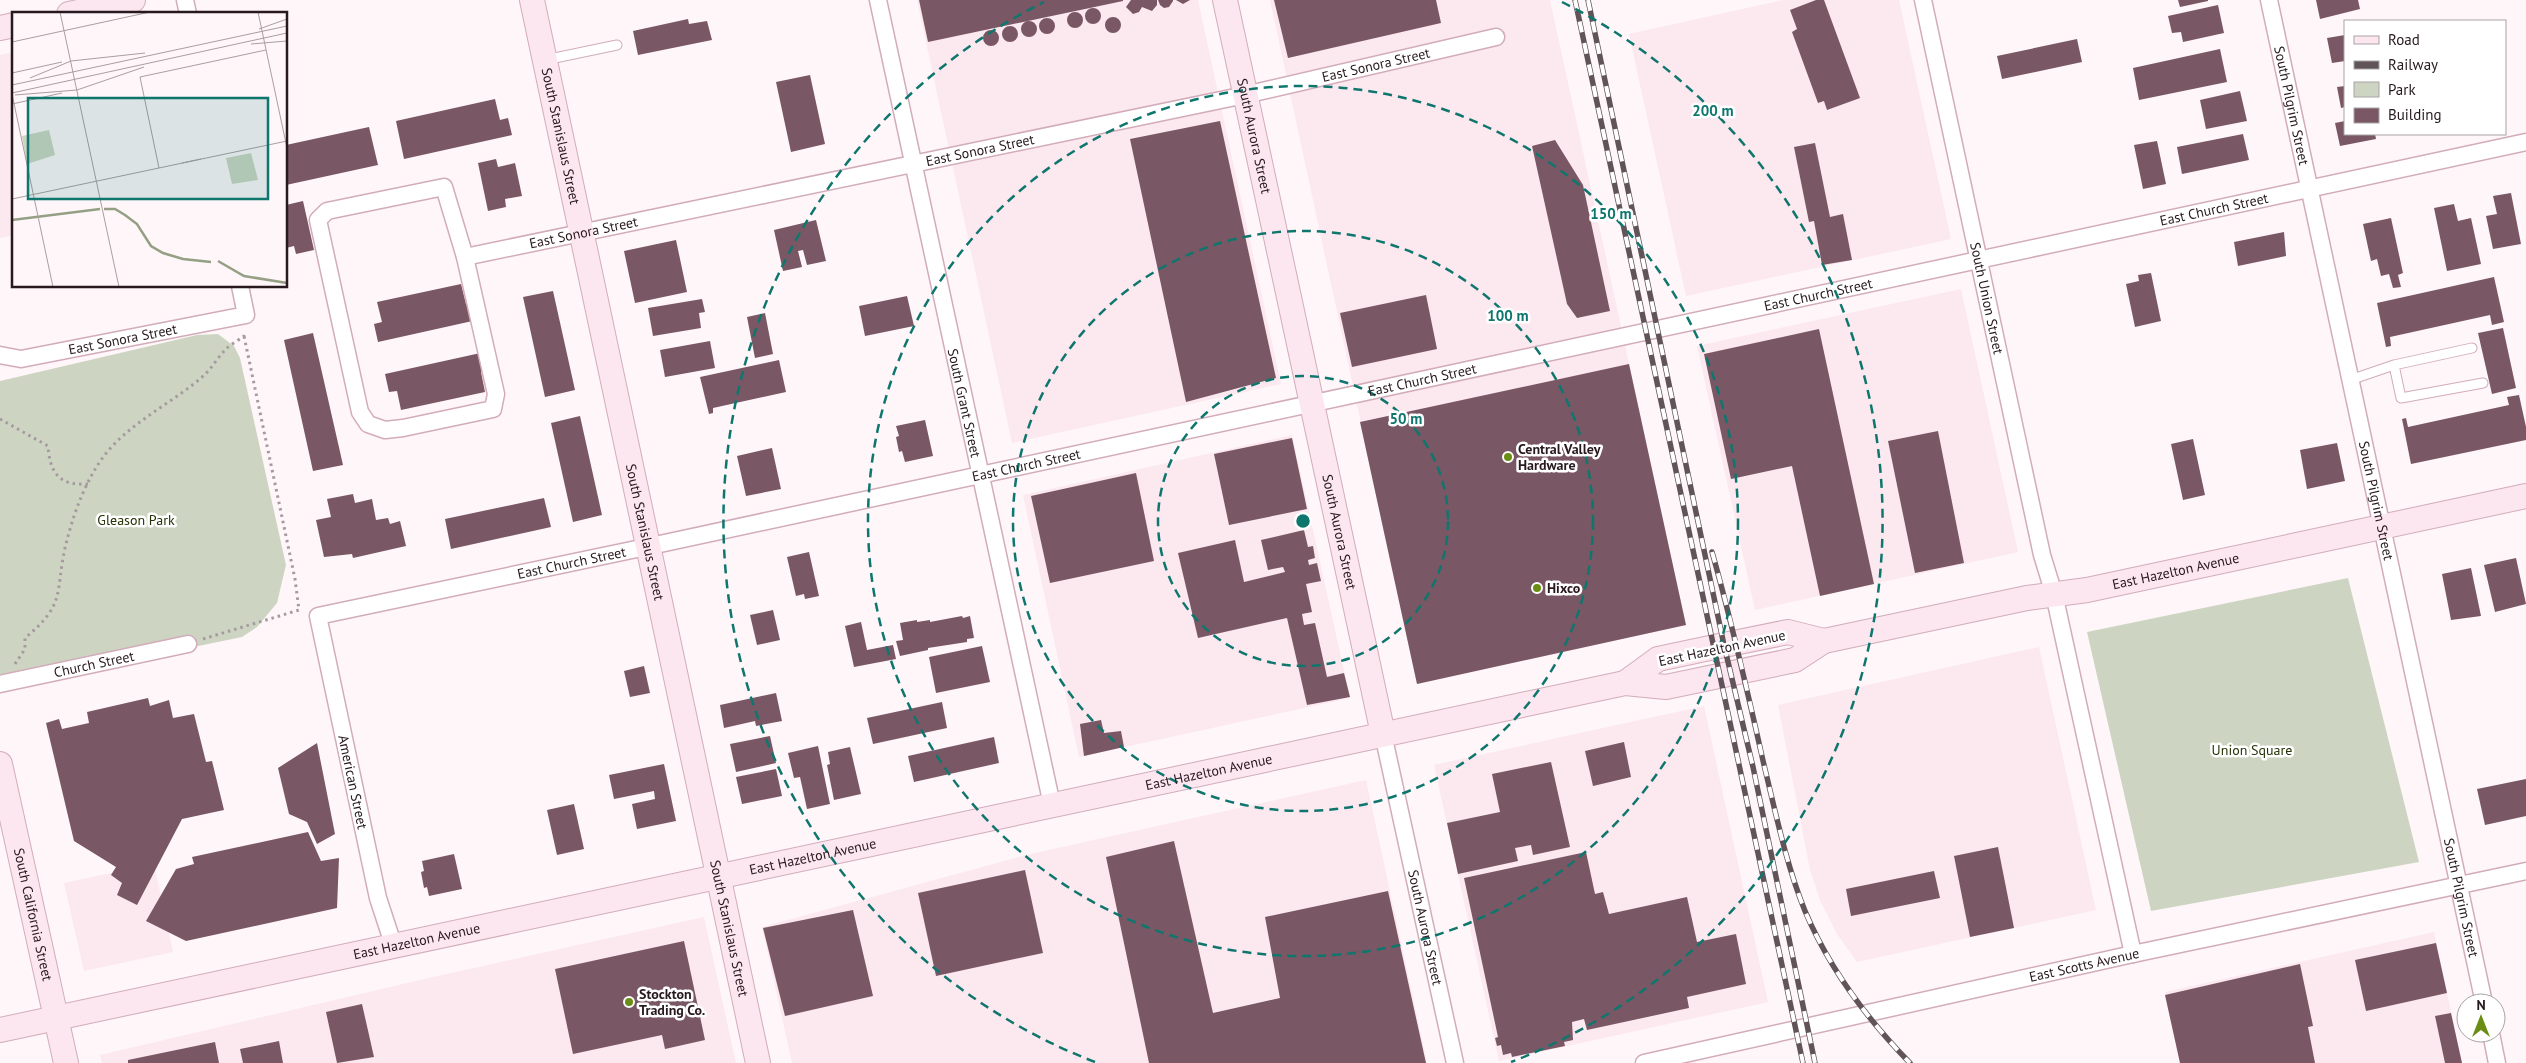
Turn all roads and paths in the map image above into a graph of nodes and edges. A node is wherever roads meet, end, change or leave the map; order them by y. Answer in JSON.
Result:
{"nodes":[{"id":1,"x":133,"y":0,"type":"edge"},
{"id":2,"x":532,"y":0,"type":"edge"},
{"id":3,"x":878,"y":0,"type":"edge"},
{"id":4,"x":1225,"y":0,"type":"edge"},
{"id":5,"x":1923,"y":0,"type":"edge"},
{"id":6,"x":2269,"y":0,"type":"edge"},
{"id":7,"x":78,"y":12,"type":"edge"},
{"id":8,"x":1496,"y":37,"type":"dead end"},
{"id":9,"x":617,"y":45,"type":"dead end"},
{"id":10,"x":544,"y":60,"type":"junction"},
{"id":11,"x":1245,"y":95,"type":"junction"},
{"id":12,"x":2526,"y":142,"type":"edge"},
{"id":13,"x":912,"y":163,"type":"junction"},
{"id":14,"x":2310,"y":188,"type":"junction"},
{"id":15,"x":581,"y":233,"type":"junction"},
{"id":16,"x":465,"y":257,"type":"junction"},
{"id":17,"x":1978,"y":259,"type":"junction"},
{"id":18,"x":240,"y":288,"type":"edge"},
{"id":19,"x":246,"y":315,"type":"junction"},
{"id":20,"x":244,"y":336,"type":"junction"},
{"id":21,"x":2472,"y":348,"type":"dead end"},
{"id":22,"x":0,"y":355,"type":"edge"},
{"id":23,"x":2394,"y":365,"type":"junction"},
{"id":24,"x":2350,"y":380,"type":"junction"},
{"id":25,"x":2483,"y":383,"type":"dead end"},
{"id":26,"x":1312,"y":402,"type":"junction"},
{"id":27,"x":0,"y":419,"type":"edge"},
{"id":28,"x":980,"y":474,"type":"junction"},
{"id":29,"x":88,"y":484,"type":"junction"},
{"id":30,"x":2526,"y":496,"type":"edge"},
{"id":31,"x":2382,"y":526,"type":"junction"},
{"id":32,"x":646,"y":547,"type":"junction"},
{"id":33,"x":2054,"y":594,"type":"junction"},
{"id":34,"x":318,"y":616,"type":"joint"},
{"id":35,"x":188,"y":644,"type":"joint"},
{"id":36,"x":6,"y":683,"type":"edge"},
{"id":37,"x":1383,"y":734,"type":"junction"},
{"id":38,"x":0,"y":764,"type":"edge"},
{"id":39,"x":1052,"y":805,"type":"junction"},
{"id":40,"x":2526,"y":871,"type":"edge"},
{"id":41,"x":717,"y":877,"type":"junction"},
{"id":42,"x":2459,"y":885,"type":"junction"},
{"id":43,"x":394,"y":947,"type":"junction"},
{"id":44,"x":2133,"y":954,"type":"junction"},
{"id":45,"x":2482,"y":993,"type":"edge"},
{"id":46,"x":56,"y":1019,"type":"junction"},
{"id":47,"x":0,"y":1030,"type":"edge"},
{"id":48,"x":2493,"y":1043,"type":"edge"},
{"id":49,"x":66,"y":1063,"type":"edge"},
{"id":50,"x":758,"y":1063,"type":"edge"},
{"id":51,"x":1455,"y":1063,"type":"edge"},
{"id":52,"x":1644,"y":1063,"type":"edge"},
{"id":53,"x":2497,"y":1063,"type":"edge"}],
"edges":[{"from":1,"to":7,"type":"main road"},
{"from":2,"to":10,"type":"main road","name":"South Stanislaus Street"},
{"from":3,"to":13,"type":"street","name":"South Grant Street"},
{"from":4,"to":11,"type":"main road","name":"South Aurora Street"},
{"from":5,"to":17,"type":"street","name":"South Union Street"},
{"from":6,"to":14,"type":"street","name":"South Pilgrim Street"},
{"from":8,"to":11,"type":"street","name":"East Sonora Street"},
{"from":9,"to":10,"type":"lane"},
{"from":10,"to":15,"type":"main road","name":"South Stanislaus Street"},
{"from":11,"to":13,"type":"street","name":"East Sonora Street"},
{"from":11,"to":26,"type":"main road","name":"South Aurora Street"},
{"from":12,"to":14,"type":"street","name":"East Church Street"},
{"from":13,"to":15,"type":"street","name":"East Sonora Street"},
{"from":13,"to":28,"type":"street","name":"South Grant Street"},
{"from":14,"to":17,"type":"street","name":"East Church Street"},
{"from":14,"to":24,"type":"street","name":"South Pilgrim Street"},
{"from":15,"to":16,"type":"street","name":"East Sonora Street"},
{"from":15,"to":32,"type":"main road","name":"South Stanislaus Street"},
{"from":16,"to":16,"type":"street"},
{"from":17,"to":26,"type":"street","name":"East Church Street"},
{"from":17,"to":33,"type":"street","name":"South Union Street"},
{"from":18,"to":19,"type":"street"},
{"from":19,"to":20,"type":"path"},
{"from":19,"to":22,"type":"street","name":"East Sonora Street"},
{"from":20,"to":29,"type":"path"},
{"from":20,"to":35,"type":"path"},
{"from":21,"to":23,"type":"lane"},
{"from":23,"to":24,"type":"lane"},
{"from":23,"to":25,"type":"lane"},
{"from":24,"to":31,"type":"street","name":"South Pilgrim Street"},
{"from":26,"to":28,"type":"street","name":"East Church Street"},
{"from":26,"to":37,"type":"main road","name":"South Aurora Street"},
{"from":27,"to":29,"type":"path"},
{"from":28,"to":32,"type":"street","name":"East Church Street"},
{"from":28,"to":39,"type":"street","name":"South Grant Street"},
{"from":29,"to":36,"type":"path"},
{"from":30,"to":31,"type":"main road","name":"East Hazelton Avenue"},
{"from":31,"to":33,"type":"main road","name":"East Hazelton Avenue"},
{"from":31,"to":42,"type":"street","name":"South Pilgrim Street"},
{"from":32,"to":34,"type":"street","name":"East Church Street"},
{"from":32,"to":41,"type":"main road","name":"South Stanislaus Street"},
{"from":33,"to":37,"type":"main road","name":"East Hazelton Avenue"},
{"from":33,"to":44,"type":"street","name":"South Union Street"},
{"from":34,"to":43,"type":"street","name":"American Street"},
{"from":35,"to":36,"type":"street","name":"Church Street"},
{"from":37,"to":39,"type":"main road","name":"East Hazelton Avenue"},
{"from":37,"to":51,"type":"street","name":"South Aurora Street"},
{"from":38,"to":46,"type":"main road","name":"South California Street"},
{"from":39,"to":41,"type":"main road","name":"East Hazelton Avenue"},
{"from":40,"to":42,"type":"street","name":"East Scotts Avenue"},
{"from":41,"to":43,"type":"main road","name":"East Hazelton Avenue"},
{"from":41,"to":50,"type":"main road","name":"South Stanislaus Street"},
{"from":42,"to":44,"type":"street","name":"East Scotts Avenue"},
{"from":42,"to":45,"type":"street","name":"South Pilgrim Street"},
{"from":43,"to":46,"type":"main road","name":"East Hazelton Avenue"},
{"from":44,"to":52,"type":"street","name":"East Scotts Avenue"},
{"from":46,"to":47,"type":"main road","name":"East Hazelton Avenue"},
{"from":46,"to":49,"type":"main road","name":"South California Street"},
{"from":48,"to":53,"type":"street"}]}
